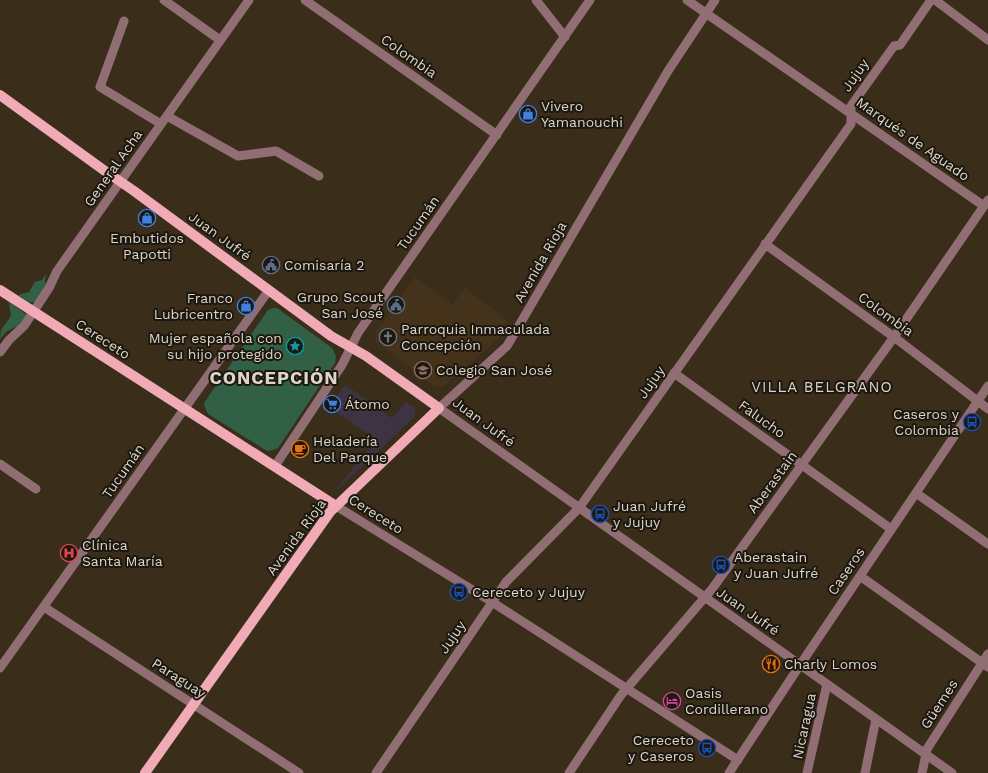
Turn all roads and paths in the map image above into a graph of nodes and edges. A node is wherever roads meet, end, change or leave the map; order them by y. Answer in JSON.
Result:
{"nodes":[{"id":1,"x":164,"y":0,"type":"edge"},
{"id":2,"x":249,"y":0,"type":"edge"},
{"id":3,"x":305,"y":0,"type":"edge"},
{"id":4,"x":536,"y":0,"type":"edge"},
{"id":5,"x":590,"y":0,"type":"edge"},
{"id":6,"x":687,"y":0,"type":"edge"},
{"id":7,"x":716,"y":0,"type":"edge"},
{"id":8,"x":931,"y":0,"type":"edge"},
{"id":9,"x":935,"y":0,"type":"edge"},
{"id":10,"x":706,"y":13,"type":"junction"},
{"id":11,"x":124,"y":21,"type":"dead end"},
{"id":12,"x":565,"y":37,"type":"junction"},
{"id":13,"x":220,"y":40,"type":"junction"},
{"id":14,"x":988,"y":40,"type":"edge"},
{"id":15,"x":0,"y":95,"type":"edge"},
{"id":16,"x":851,"y":113,"type":"junction"},
{"id":17,"x":164,"y":120,"type":"junction"},
{"id":18,"x":497,"y":134,"type":"junction"},
{"id":19,"x":319,"y":176,"type":"dead end"},
{"id":20,"x":120,"y":182,"type":"junction"},
{"id":21,"x":986,"y":203,"type":"edge"},
{"id":22,"x":765,"y":244,"type":"junction"},
{"id":23,"x":0,"y":290,"type":"edge"},
{"id":24,"x":269,"y":290,"type":"junction"},
{"id":25,"x":34,"y":311,"type":"junction"},
{"id":26,"x":894,"y":337,"type":"junction"},
{"id":27,"x":351,"y":347,"type":"junction"},
{"id":28,"x":0,"y":352,"type":"edge"},
{"id":29,"x":674,"y":373,"type":"junction"},
{"id":30,"x":988,"y":386,"type":"edge"},
{"id":31,"x":978,"y":401,"type":"junction"},
{"id":32,"x":439,"y":408,"type":"junction"},
{"id":33,"x":185,"y":409,"type":"junction"},
{"id":34,"x":988,"y":409,"type":"edge"},
{"id":35,"x":0,"y":464,"type":"edge"},
{"id":36,"x":802,"y":465,"type":"junction"},
{"id":37,"x":275,"y":466,"type":"junction"},
{"id":38,"x":36,"y":489,"type":"dead end"},
{"id":39,"x":916,"y":493,"type":"junction"},
{"id":40,"x":336,"y":506,"type":"junction"},
{"id":41,"x":579,"y":508,"type":"junction"},
{"id":42,"x":891,"y":529,"type":"junction"},
{"id":43,"x":988,"y":544,"type":"edge"},
{"id":44,"x":860,"y":576,"type":"junction"},
{"id":45,"x":705,"y":597,"type":"junction"},
{"id":46,"x":492,"y":602,"type":"junction"},
{"id":47,"x":44,"y":607,"type":"junction"},
{"id":48,"x":988,"y":654,"type":"edge"},
{"id":49,"x":800,"y":665,"type":"junction"},
{"id":50,"x":985,"y":665,"type":"edge"},
{"id":51,"x":1,"y":666,"type":"edge"},
{"id":52,"x":827,"y":684,"type":"junction"},
{"id":53,"x":626,"y":688,"type":"junction"},
{"id":54,"x":194,"y":705,"type":"junction"},
{"id":55,"x":876,"y":719,"type":"junction"},
{"id":56,"x":926,"y":755,"type":"junction"},
{"id":57,"x":738,"y":760,"type":"junction"},
{"id":58,"x":145,"y":773,"type":"edge"},
{"id":59,"x":299,"y":773,"type":"edge"},
{"id":60,"x":376,"y":773,"type":"edge"},
{"id":61,"x":569,"y":773,"type":"edge"},
{"id":62,"x":729,"y":773,"type":"edge"},
{"id":63,"x":808,"y":773,"type":"edge"},
{"id":64,"x":865,"y":773,"type":"edge"},
{"id":65,"x":922,"y":773,"type":"edge"},
{"id":66,"x":952,"y":773,"type":"edge"}],
"edges":[{"from":1,"to":13,"type":"street"},
{"from":2,"to":13,"type":"street","name":"General Acha"},
{"from":3,"to":18,"type":"street","name":"Colombia"},
{"from":4,"to":12,"type":"street"},
{"from":5,"to":12,"type":"street","name":"Tucumán"},
{"from":6,"to":10,"type":"street","name":"Marqués de Aguado"},
{"from":7,"to":10,"type":"street","name":"Avenida Rioja"},
{"from":8,"to":16,"type":"street","name":"Jujuy"},
{"from":9,"to":14,"type":"street"},
{"from":10,"to":16,"type":"street","name":"Marqués de Aguado"},
{"from":10,"to":32,"type":"street","name":"Avenida Rioja"},
{"from":11,"to":17,"type":"street"},
{"from":12,"to":18,"type":"street","name":"Tucumán"},
{"from":13,"to":17,"type":"street","name":"General Acha"},
{"from":15,"to":20,"type":"main road","name":"Juan Jufré"},
{"from":16,"to":21,"type":"street","name":"Marqués de Aguado"},
{"from":16,"to":22,"type":"street","name":"Jujuy"},
{"from":17,"to":19,"type":"street"},
{"from":17,"to":20,"type":"street","name":"General Acha"},
{"from":18,"to":27,"type":"street","name":"Tucumán"},
{"from":20,"to":24,"type":"main road","name":"Juan Jufré"},
{"from":20,"to":25,"type":"street","name":"General Acha"},
{"from":21,"to":26,"type":"street","name":"Aberastain"},
{"from":22,"to":26,"type":"street","name":"Colombia"},
{"from":22,"to":29,"type":"street","name":"Jujuy"},
{"from":23,"to":25,"type":"main road","name":"Cereceto"},
{"from":24,"to":27,"type":"main road","name":"Juan Jufré"},
{"from":24,"to":33,"type":"street","name":"Tucumán"},
{"from":25,"to":28,"type":"street","name":"General Acha"},
{"from":25,"to":33,"type":"main road","name":"Cereceto"},
{"from":26,"to":31,"type":"street","name":"Colombia"},
{"from":26,"to":36,"type":"street","name":"Aberastain"},
{"from":27,"to":32,"type":"main road","name":"Juan Jufré"},
{"from":27,"to":37,"type":"street","name":"Tucumán"},
{"from":29,"to":36,"type":"street","name":"Falucho"},
{"from":29,"to":41,"type":"street","name":"Jujuy"},
{"from":30,"to":31,"type":"street","name":"Caseros"},
{"from":31,"to":34,"type":"street","name":"Colombia"},
{"from":31,"to":39,"type":"street","name":"Caseros"},
{"from":32,"to":40,"type":"main road","name":"Avenida Rioja"},
{"from":32,"to":41,"type":"street","name":"Juan Jufré"},
{"from":33,"to":37,"type":"main road","name":"Cereceto"},
{"from":33,"to":47,"type":"street","name":"Tucumán"},
{"from":35,"to":38,"type":"street"},
{"from":36,"to":42,"type":"street","name":"Falucho"},
{"from":36,"to":45,"type":"street","name":"Aberastain"},
{"from":37,"to":40,"type":"main road","name":"Cereceto"},
{"from":39,"to":42,"type":"street","name":"Caseros"},
{"from":39,"to":43,"type":"street"},
{"from":40,"to":46,"type":"street","name":"Cereceto"},
{"from":40,"to":54,"type":"main road","name":"Avenida Rioja"},
{"from":41,"to":45,"type":"street","name":"Juan Jufré"},
{"from":41,"to":46,"type":"street","name":"Jujuy"},
{"from":42,"to":44,"type":"street","name":"Caseros"},
{"from":44,"to":49,"type":"street","name":"Caseros"},
{"from":44,"to":50,"type":"street"},
{"from":45,"to":49,"type":"street","name":"Juan Jufré"},
{"from":45,"to":53,"type":"street","name":"Aberastain"},
{"from":46,"to":53,"type":"street","name":"Cereceto"},
{"from":46,"to":60,"type":"street","name":"Jujuy"},
{"from":47,"to":51,"type":"street","name":"Tucumán"},
{"from":47,"to":54,"type":"street","name":"Paraguay"},
{"from":48,"to":50,"type":"street","name":"Güemes"},
{"from":49,"to":52,"type":"street","name":"Juan Jufré"},
{"from":49,"to":57,"type":"street","name":"Caseros"},
{"from":50,"to":56,"type":"street","name":"Güemes"},
{"from":52,"to":55,"type":"street","name":"Juan Jufré"},
{"from":52,"to":63,"type":"street","name":"Nicaragua"},
{"from":53,"to":57,"type":"street","name":"Cereceto"},
{"from":53,"to":61,"type":"street","name":"Aberastain"},
{"from":54,"to":58,"type":"main road","name":"Avenida Rioja"},
{"from":54,"to":59,"type":"street","name":"Paraguay"},
{"from":55,"to":56,"type":"street","name":"Juan Jufré"},
{"from":55,"to":64,"type":"street"},
{"from":56,"to":65,"type":"street","name":"Güemes"},
{"from":56,"to":66,"type":"street","name":"Juan Jufré"},
{"from":57,"to":62,"type":"street","name":"Caseros"}]}
